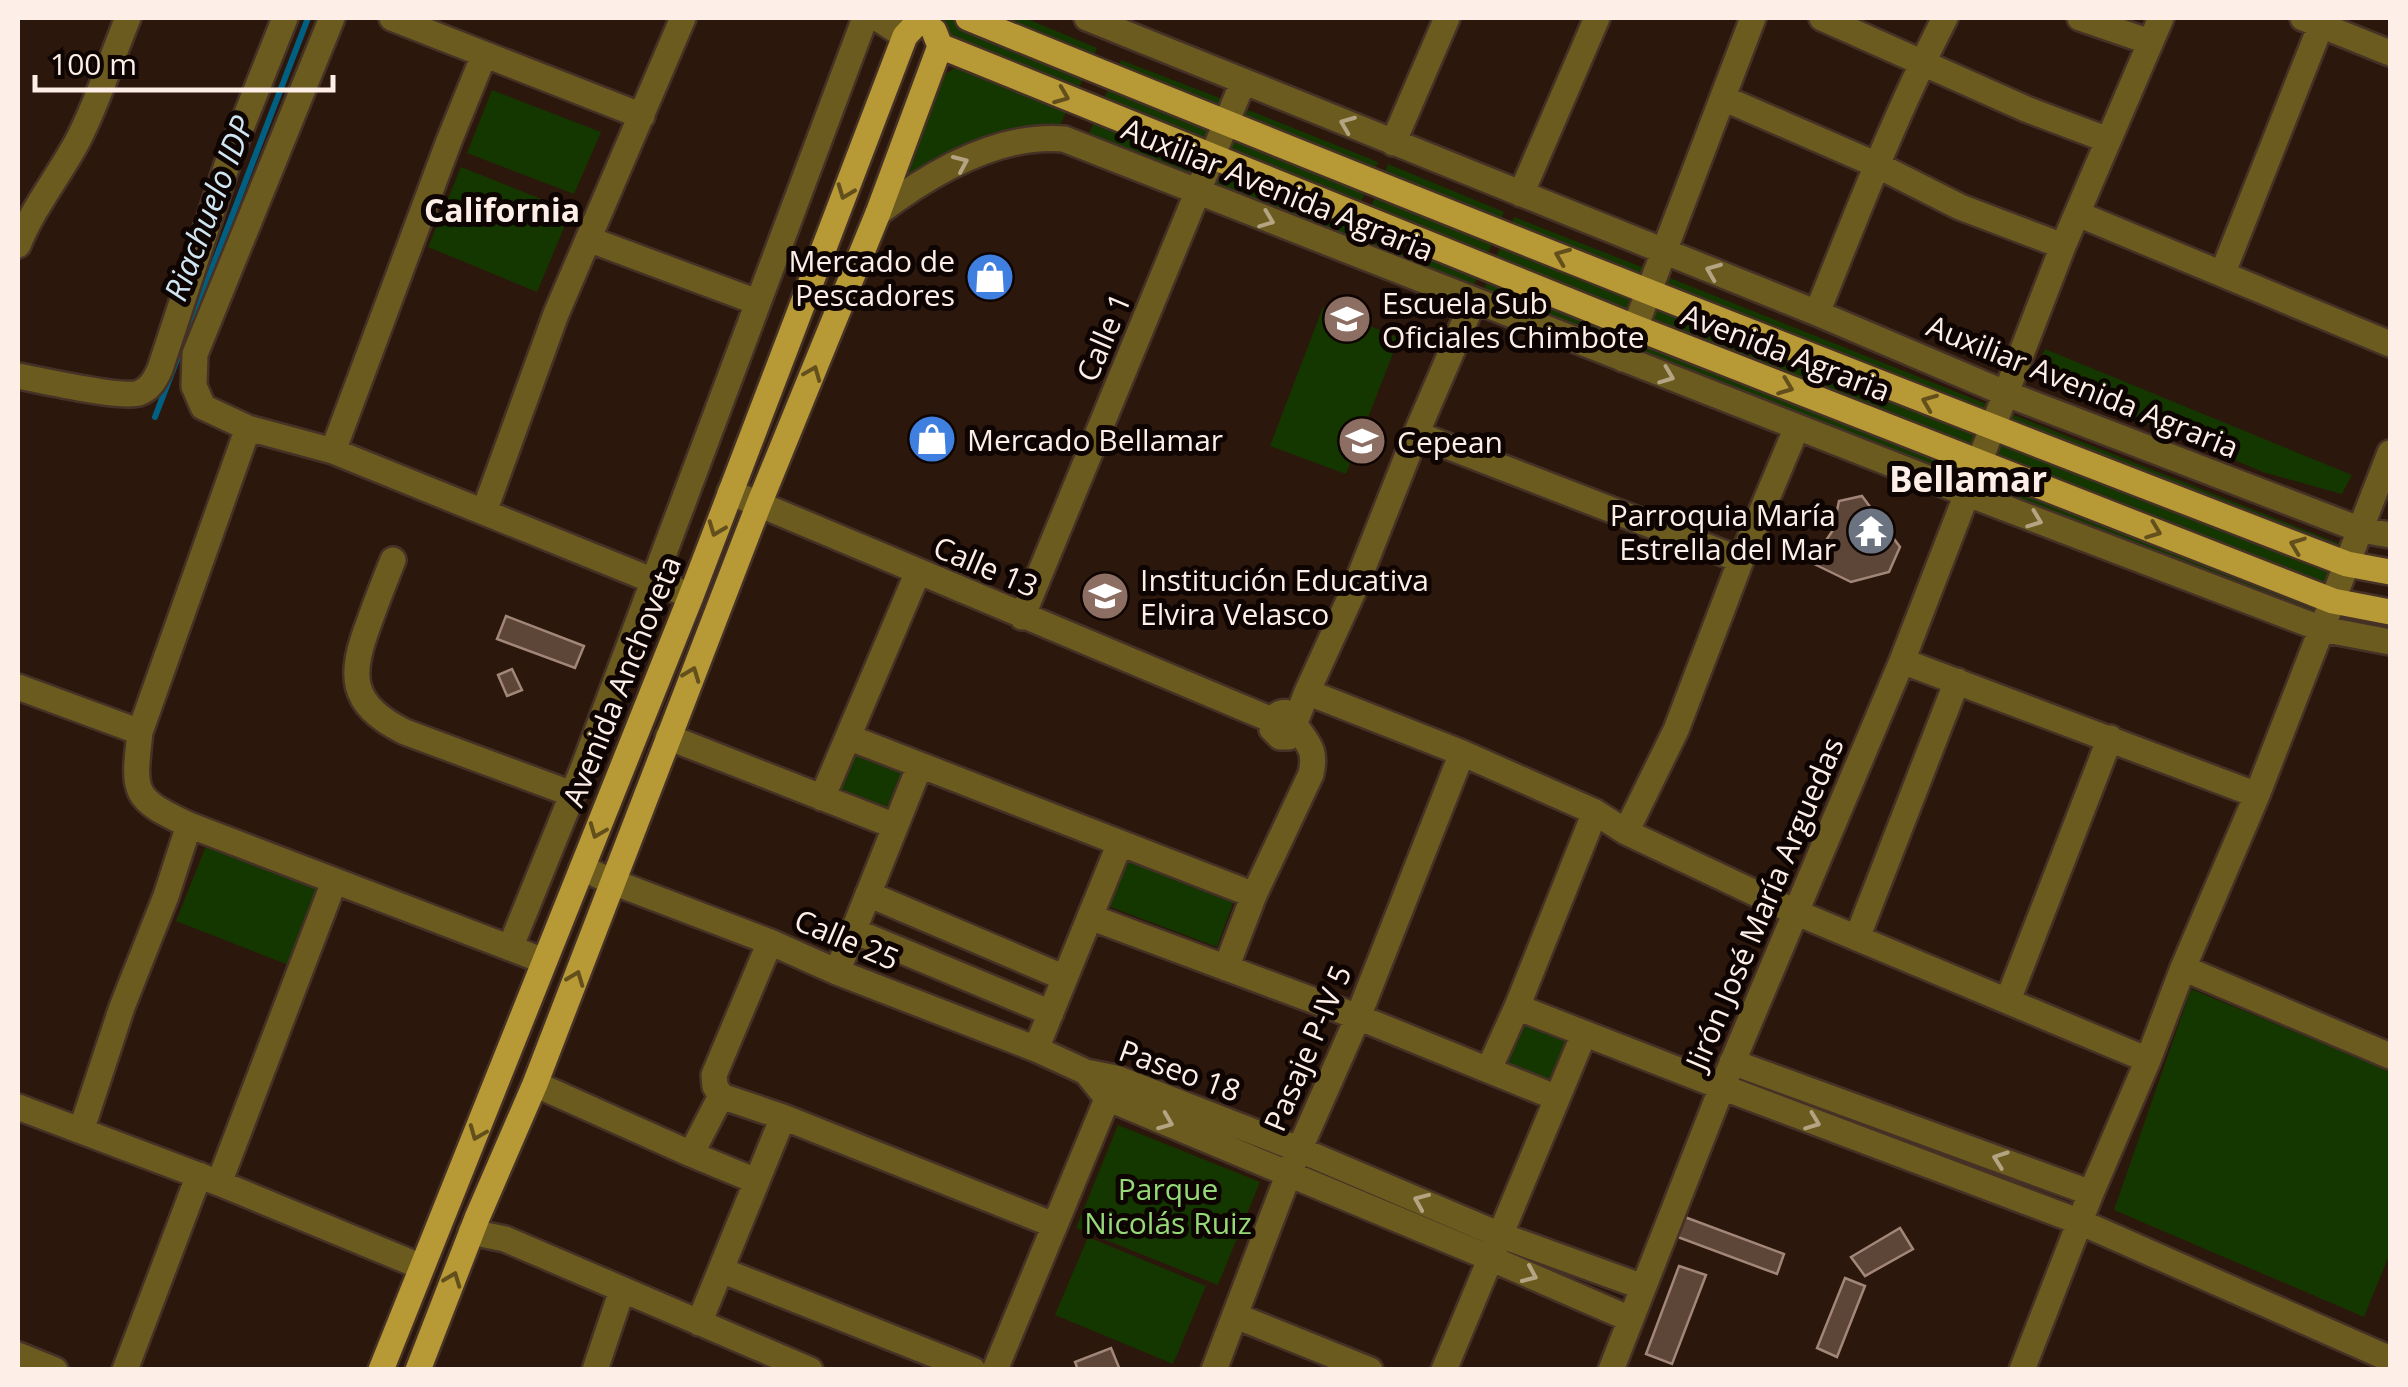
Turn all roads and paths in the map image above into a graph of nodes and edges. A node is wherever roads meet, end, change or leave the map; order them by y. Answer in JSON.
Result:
{"nodes":[{"id":1,"x":128,"y":18,"type":"edge"},
{"id":2,"x":285,"y":18,"type":"edge"},
{"id":3,"x":332,"y":18,"type":"edge"},
{"id":4,"x":392,"y":18,"type":"edge"},
{"id":5,"x":682,"y":18,"type":"edge"},
{"id":6,"x":865,"y":18,"type":"edge"},
{"id":7,"x":877,"y":18,"type":"edge"},
{"id":8,"x":968,"y":18,"type":"edge"},
{"id":9,"x":1087,"y":18,"type":"edge"},
{"id":10,"x":1447,"y":18,"type":"edge"},
{"id":11,"x":1597,"y":18,"type":"edge"},
{"id":12,"x":1753,"y":18,"type":"edge"},
{"id":13,"x":1822,"y":18,"type":"edge"},
{"id":14,"x":1945,"y":18,"type":"edge"},
{"id":15,"x":2080,"y":18,"type":"edge"},
{"id":16,"x":2161,"y":18,"type":"edge"},
{"id":17,"x":2312,"y":21,"type":"edge"},
{"id":18,"x":1114,"y":23,"type":"edge"},
{"id":19,"x":918,"y":24,"type":"edge"},
{"id":20,"x":2150,"y":42,"type":"junction"},
{"id":21,"x":940,"y":46,"type":"junction"},
{"id":22,"x":2390,"y":52,"type":"edge"},
{"id":23,"x":484,"y":56,"type":"junction"},
{"id":24,"x":1921,"y":64,"type":"junction"},
{"id":25,"x":1243,"y":82,"type":"junction"},
{"id":26,"x":1723,"y":98,"type":"junction"},
{"id":27,"x":642,"y":116,"type":"junction"},
{"id":28,"x":1226,"y":123,"type":"junction"},
{"id":29,"x":2108,"y":140,"type":"junction"},
{"id":30,"x":1394,"y":143,"type":"junction"},
{"id":31,"x":1213,"y":156,"type":"junction"},
{"id":32,"x":1877,"y":165,"type":"junction"},
{"id":33,"x":1198,"y":193,"type":"junction"},
{"id":34,"x":1521,"y":194,"type":"junction"},
{"id":35,"x":878,"y":213,"type":"junction"},
{"id":36,"x":2078,"y":214,"type":"junction"},
{"id":37,"x":588,"y":240,"type":"junction"},
{"id":38,"x":18,"y":244,"type":"edge"},
{"id":39,"x":2064,"y":246,"type":"junction"},
{"id":40,"x":1663,"y":250,"type":"junction"},
{"id":41,"x":2222,"y":272,"type":"junction"},
{"id":42,"x":1648,"y":291,"type":"junction"},
{"id":43,"x":757,"y":302,"type":"junction"},
{"id":44,"x":1473,"y":302,"type":"junction"},
{"id":45,"x":1817,"y":313,"type":"junction"},
{"id":46,"x":1634,"y":326,"type":"junction"},
{"id":47,"x":2390,"y":343,"type":"edge"},
{"id":48,"x":1623,"y":359,"type":"junction"},
{"id":49,"x":18,"y":376,"type":"edge"},
{"id":50,"x":2007,"y":394,"type":"junction"},
{"id":51,"x":1797,"y":427,"type":"junction"},
{"id":52,"x":248,"y":428,"type":"junction"},
{"id":53,"x":1994,"y":428,"type":"junction"},
{"id":54,"x":1416,"y":434,"type":"junction"},
{"id":55,"x":333,"y":451,"type":"junction"},
{"id":56,"x":2390,"y":454,"type":"edge"},
{"id":57,"x":1980,"y":463,"type":"junction"},
{"id":58,"x":730,"y":492,"type":"junction"},
{"id":59,"x":1968,"y":494,"type":"junction"},
{"id":60,"x":758,"y":504,"type":"junction"},
{"id":61,"x":484,"y":512,"type":"junction"},
{"id":62,"x":2361,"y":530,"type":"junction"},
{"id":63,"x":2390,"y":535,"type":"edge"},
{"id":64,"x":393,"y":560,"type":"dead end"},
{"id":65,"x":1741,"y":560,"type":"junction"},
{"id":66,"x":2347,"y":564,"type":"junction"},
{"id":67,"x":918,"y":572,"type":"junction"},
{"id":68,"x":2390,"y":572,"type":"edge"},
{"id":69,"x":652,"y":580,"type":"junction"},
{"id":70,"x":691,"y":596,"type":"junction"},
{"id":71,"x":2332,"y":601,"type":"junction"},
{"id":72,"x":2390,"y":612,"type":"edge"},
{"id":73,"x":1022,"y":616,"type":"junction"},
{"id":74,"x":2322,"y":629,"type":"junction"},
{"id":75,"x":2390,"y":642,"type":"edge"},
{"id":76,"x":1902,"y":661,"type":"junction"},
{"id":77,"x":1957,"y":681,"type":"junction"},
{"id":78,"x":18,"y":686,"type":"edge"},
{"id":79,"x":1307,"y":692,"type":"junction"},
{"id":80,"x":1289,"y":723,"type":"junction"},
{"id":81,"x":140,"y":732,"type":"junction"},
{"id":82,"x":668,"y":736,"type":"junction"},
{"id":83,"x":848,"y":737,"type":"junction"},
{"id":84,"x":2110,"y":738,"type":"junction"},
{"id":85,"x":1462,"y":753,"type":"junction"},
{"id":86,"x":920,"y":765,"type":"junction"},
{"id":87,"x":572,"y":794,"type":"junction"},
{"id":88,"x":2257,"y":795,"type":"junction"},
{"id":89,"x":822,"y":798,"type":"junction"},
{"id":90,"x":1595,"y":812,"type":"junction"},
{"id":91,"x":190,"y":825,"type":"junction"},
{"id":92,"x":896,"y":826,"type":"junction"},
{"id":93,"x":1626,"y":832,"type":"junction"},
{"id":94,"x":1120,"y":843,"type":"junction"},
{"id":95,"x":582,"y":868,"type":"junction"},
{"id":96,"x":334,"y":882,"type":"junction"},
{"id":97,"x":612,"y":882,"type":"junction"},
{"id":98,"x":868,"y":894,"type":"junction"},
{"id":99,"x":1254,"y":895,"type":"junction"},
{"id":100,"x":1795,"y":912,"type":"junction"},
{"id":101,"x":1090,"y":917,"type":"junction"},
{"id":102,"x":854,"y":931,"type":"junction"},
{"id":103,"x":1857,"y":938,"type":"junction"},
{"id":104,"x":770,"y":942,"type":"junction"},
{"id":105,"x":510,"y":948,"type":"junction"},
{"id":106,"x":544,"y":961,"type":"junction"},
{"id":107,"x":1226,"y":968,"type":"junction"},
{"id":108,"x":2182,"y":968,"type":"junction"},
{"id":109,"x":838,"y":972,"type":"junction"},
{"id":110,"x":1065,"y":978,"type":"junction"},
{"id":111,"x":2008,"y":1000,"type":"junction"},
{"id":112,"x":1517,"y":1007,"type":"junction"},
{"id":113,"x":1051,"y":1013,"type":"junction"},
{"id":114,"x":1358,"y":1017,"type":"junction"},
{"id":115,"x":1584,"y":1034,"type":"junction"},
{"id":116,"x":1036,"y":1049,"type":"junction"},
{"id":117,"x":2390,"y":1056,"type":"edge"},
{"id":118,"x":2148,"y":1060,"type":"junction"},
{"id":119,"x":1732,"y":1062,"type":"junction"},
{"id":120,"x":1490,"y":1069,"type":"junction"},
{"id":121,"x":1086,"y":1072,"type":"joint"},
{"id":122,"x":535,"y":1084,"type":"junction"},
{"id":123,"x":1722,"y":1087,"type":"junction"},
{"id":124,"x":1112,"y":1088,"type":"junction"},
{"id":125,"x":722,"y":1096,"type":"junction"},
{"id":126,"x":1557,"y":1098,"type":"junction"},
{"id":127,"x":18,"y":1107,"type":"edge"},
{"id":128,"x":782,"y":1117,"type":"junction"},
{"id":129,"x":82,"y":1131,"type":"junction"},
{"id":130,"x":691,"y":1154,"type":"junction"},
{"id":131,"x":1293,"y":1161,"type":"junction"},
{"id":132,"x":209,"y":1179,"type":"junction"},
{"id":133,"x":756,"y":1181,"type":"junction"},
{"id":134,"x":2091,"y":1193,"type":"junction"},
{"id":135,"x":2080,"y":1222,"type":"junction"},
{"id":136,"x":1054,"y":1225,"type":"junction"},
{"id":137,"x":471,"y":1232,"type":"junction"},
{"id":138,"x":1495,"y":1246,"type":"junction"},
{"id":139,"x":422,"y":1267,"type":"junction"},
{"id":140,"x":722,"y":1270,"type":"junction"},
{"id":141,"x":1643,"y":1287,"type":"junction"},
{"id":142,"x":622,"y":1290,"type":"junction"},
{"id":143,"x":1236,"y":1316,"type":"junction"},
{"id":144,"x":1630,"y":1319,"type":"junction"},
{"id":145,"x":699,"y":1324,"type":"junction"},
{"id":146,"x":18,"y":1355,"type":"edge"},
{"id":147,"x":2390,"y":1359,"type":"edge"},
{"id":148,"x":55,"y":1370,"type":"edge"},
{"id":149,"x":125,"y":1370,"type":"edge"},
{"id":150,"x":381,"y":1370,"type":"edge"},
{"id":151,"x":418,"y":1370,"type":"edge"},
{"id":152,"x":594,"y":1370,"type":"edge"},
{"id":153,"x":810,"y":1370,"type":"edge"},
{"id":154,"x":973,"y":1370,"type":"edge"},
{"id":155,"x":996,"y":1370,"type":"edge"},
{"id":156,"x":1214,"y":1370,"type":"edge"},
{"id":157,"x":1370,"y":1370,"type":"edge"},
{"id":158,"x":1444,"y":1370,"type":"edge"},
{"id":159,"x":1610,"y":1370,"type":"edge"},
{"id":160,"x":2022,"y":1370,"type":"edge"}],
"edges":[{"from":1,"to":38,"type":"street"},
{"from":2,"to":49,"type":"street"},
{"from":3,"to":52,"type":"street"},
{"from":4,"to":23,"type":"street"},
{"from":5,"to":27,"type":"street"},
{"from":6,"to":43,"type":"street"},
{"from":7,"to":19,"type":"street"},
{"from":8,"to":28,"type":"main road","name":"Avenida Agraria"},
{"from":9,"to":18,"type":"street","name":"Auxiliar Avenida Agraria"},
{"from":10,"to":30,"type":"street"},
{"from":11,"to":34,"type":"street"},
{"from":12,"to":26,"type":"street"},
{"from":13,"to":24,"type":"street"},
{"from":14,"to":24,"type":"street"},
{"from":15,"to":20,"type":"street"},
{"from":16,"to":20,"type":"street","name":"Jirón José María Arguedas"},
{"from":17,"to":22,"type":"street"},
{"from":17,"to":41,"type":"street"},
{"from":18,"to":25,"type":"street","name":"Auxiliar Avenida Agraria"},
{"from":19,"to":21,"type":"main road"},
{"from":19,"to":58,"type":"main road","name":"Avenida Anchoveta","one_way":true},
{"from":20,"to":29,"type":"street","name":"Jirón José María Arguedas"},
{"from":21,"to":31,"type":"main road","name":"Avenida Agraria","one_way":true},
{"from":21,"to":35,"type":"main road","name":"Avenida Anchoveta"},
{"from":23,"to":27,"type":"street"},
{"from":23,"to":55,"type":"street"},
{"from":24,"to":29,"type":"street"},
{"from":24,"to":32,"type":"street"},
{"from":25,"to":28,"type":"street","name":"Calle 1"},
{"from":30,"to":25,"type":"street","name":"Auxiliar Avenida Agraria","one_way":true},
{"from":26,"to":32,"type":"street"},
{"from":26,"to":40,"type":"street"},
{"from":27,"to":37,"type":"street"},
{"from":28,"to":31,"type":"street","name":"Calle 1"},
{"from":42,"to":28,"type":"main road","name":"Avenida Agraria","one_way":true},
{"from":29,"to":36,"type":"street","name":"Jirón José María Arguedas"},
{"from":30,"to":34,"type":"street","name":"Auxiliar Avenida Agraria"},
{"from":31,"to":33,"type":"street","name":"Calle 1"},
{"from":31,"to":46,"type":"main road","name":"Avenida Agraria"},
{"from":32,"to":39,"type":"street"},
{"from":32,"to":45,"type":"street"},
{"from":35,"to":33,"type":"street","name":"Auxiliar Avenida Agraria","one_way":true},
{"from":33,"to":44,"type":"street","name":"Auxiliar Avenida Agraria","one_way":true},
{"from":33,"to":73,"type":"street","name":"Calle 1"},
{"from":34,"to":40,"type":"street","name":"Auxiliar Avenida Agraria"},
{"from":60,"to":35,"type":"main road","name":"Avenida Anchoveta","one_way":true},
{"from":36,"to":39,"type":"street","name":"Jirón José María Arguedas"},
{"from":36,"to":41,"type":"street"},
{"from":37,"to":43,"type":"street"},
{"from":37,"to":61,"type":"street"},
{"from":39,"to":50,"type":"street","name":"Jirón José María Arguedas"},
{"from":40,"to":42,"type":"street"},
{"from":45,"to":40,"type":"street","name":"Auxiliar Avenida Agraria","one_way":true},
{"from":41,"to":47,"type":"street"},
{"from":42,"to":46,"type":"street"},
{"from":53,"to":42,"type":"main road","name":"Avenida Agraria","one_way":true},
{"from":43,"to":69,"type":"street"},
{"from":44,"to":48,"type":"street","name":"Auxiliar Avenida Agraria"},
{"from":44,"to":54,"type":"street"},
{"from":45,"to":50,"type":"street","name":"Auxiliar Avenida Agraria"},
{"from":46,"to":48,"type":"street"},
{"from":46,"to":57,"type":"main road","name":"Avenida Agraria","one_way":true},
{"from":48,"to":51,"type":"street","name":"Auxiliar Avenida Agraria","one_way":true},
{"from":50,"to":53,"type":"street","name":"Jirón José María Arguedas"},
{"from":50,"to":62,"type":"street","name":"Auxiliar Avenida Agraria"},
{"from":51,"to":59,"type":"street","name":"Auxiliar Avenida Agraria"},
{"from":51,"to":65,"type":"street"},
{"from":52,"to":55,"type":"street"},
{"from":52,"to":81,"type":"street"},
{"from":53,"to":57,"type":"street","name":"Jirón José María Arguedas"},
{"from":66,"to":53,"type":"main road","name":"Avenida Agraria","one_way":true},
{"from":54,"to":65,"type":"street"},
{"from":54,"to":79,"type":"street"},
{"from":55,"to":61,"type":"street"},
{"from":56,"to":62,"type":"street"},
{"from":57,"to":59,"type":"street","name":"Jirón José María Arguedas"},
{"from":57,"to":71,"type":"main road","name":"Avenida Agraria","one_way":true},
{"from":58,"to":60,"type":"street","name":"Calle 13"},
{"from":58,"to":70,"type":"main road","name":"Avenida Anchoveta","one_way":true},
{"from":59,"to":74,"type":"street","name":"Auxiliar Avenida Agraria","one_way":true},
{"from":59,"to":76,"type":"street","name":"Jirón José María Arguedas"},
{"from":60,"to":67,"type":"street","name":"Calle 13"},
{"from":82,"to":60,"type":"main road","name":"Avenida Anchoveta","one_way":true},
{"from":61,"to":69,"type":"street"},
{"from":62,"to":63,"type":"street","name":"Auxiliar Avenida Agraria"},
{"from":62,"to":66,"type":"street"},
{"from":64,"to":87,"type":"street"},
{"from":65,"to":93,"type":"street"},
{"from":66,"to":68,"type":"main road","name":"Avenida Agraria"},
{"from":66,"to":71,"type":"street"},
{"from":67,"to":73,"type":"street","name":"Calle 13"},
{"from":67,"to":83,"type":"street"},
{"from":69,"to":70,"type":"street"},
{"from":69,"to":87,"type":"street"},
{"from":70,"to":95,"type":"main road","name":"Avenida Anchoveta","one_way":true},
{"from":71,"to":72,"type":"main road","name":"Avenida Agraria"},
{"from":71,"to":74,"type":"street"},
{"from":73,"to":80,"type":"street","name":"Calle 13"},
{"from":74,"to":75,"type":"street","name":"Auxiliar Avenida Agraria"},
{"from":74,"to":88,"type":"street"},
{"from":76,"to":77,"type":"street"},
{"from":76,"to":100,"type":"street","name":"Jirón José María Arguedas"},
{"from":77,"to":84,"type":"street"},
{"from":77,"to":103,"type":"street"},
{"from":78,"to":81,"type":"street"},
{"from":79,"to":80,"type":"street"},
{"from":79,"to":85,"type":"street"},
{"from":80,"to":99,"type":"street"},
{"from":81,"to":91,"type":"street"},
{"from":82,"to":89,"type":"street"},
{"from":82,"to":97,"type":"main road","name":"Avenida Anchoveta"},
{"from":83,"to":86,"type":"street"},
{"from":83,"to":89,"type":"street"},
{"from":84,"to":88,"type":"street"},
{"from":84,"to":111,"type":"street"},
{"from":85,"to":90,"type":"street"},
{"from":85,"to":114,"type":"street","name":"Pasaje P-IV 5"},
{"from":86,"to":92,"type":"street"},
{"from":86,"to":94,"type":"street"},
{"from":87,"to":105,"type":"street"},
{"from":88,"to":108,"type":"street"},
{"from":89,"to":92,"type":"street"},
{"from":90,"to":93,"type":"street"},
{"from":90,"to":112,"type":"street"},
{"from":91,"to":96,"type":"street"},
{"from":91,"to":129,"type":"street"},
{"from":92,"to":98,"type":"street"},
{"from":93,"to":100,"type":"street"},
{"from":94,"to":99,"type":"street"},
{"from":94,"to":101,"type":"street"},
{"from":95,"to":97,"type":"street","name":"Calle 25"},
{"from":95,"to":106,"type":"main road","name":"Avenida Anchoveta"},
{"from":96,"to":105,"type":"street"},
{"from":96,"to":132,"type":"street"},
{"from":97,"to":104,"type":"street","name":"Calle 25"},
{"from":122,"to":97,"type":"main road","name":"Avenida Anchoveta","one_way":true},
{"from":98,"to":102,"type":"street"},
{"from":98,"to":110,"type":"street"},
{"from":99,"to":107,"type":"street"},
{"from":100,"to":103,"type":"street"},
{"from":100,"to":119,"type":"street","name":"Jirón José María Arguedas"},
{"from":101,"to":107,"type":"street"},
{"from":101,"to":110,"type":"street"},
{"from":102,"to":109,"type":"street"},
{"from":102,"to":113,"type":"street"},
{"from":103,"to":111,"type":"street"},
{"from":104,"to":109,"type":"street","name":"Calle 25"},
{"from":104,"to":125,"type":"street"},
{"from":105,"to":106,"type":"street"},
{"from":106,"to":139,"type":"main road","name":"Avenida Anchoveta","one_way":true},
{"from":107,"to":114,"type":"street"},
{"from":108,"to":117,"type":"street"},
{"from":108,"to":118,"type":"street"},
{"from":109,"to":116,"type":"street","name":"Calle 25"},
{"from":110,"to":113,"type":"street"},
{"from":111,"to":118,"type":"street"},
{"from":112,"to":115,"type":"street"},
{"from":112,"to":120,"type":"street"},
{"from":113,"to":116,"type":"street"},
{"from":114,"to":120,"type":"street"},
{"from":114,"to":131,"type":"street","name":"Pasaje P-IV 5"},
{"from":115,"to":123,"type":"street"},
{"from":115,"to":126,"type":"street"},
{"from":116,"to":121,"type":"street","name":"Calle 25"},
{"from":118,"to":134,"type":"street"},
{"from":119,"to":123,"type":"street","name":"Jirón José María Arguedas"},
{"from":134,"to":119,"type":"street","one_way":true},
{"from":120,"to":126,"type":"street"},
{"from":121,"to":124,"type":"street","name":"Paseo 18"},
{"from":122,"to":130,"type":"street"},
{"from":122,"to":137,"type":"main road","name":"Avenida Anchoveta"},
{"from":123,"to":135,"type":"street","one_way":true},
{"from":123,"to":141,"type":"street","name":"Jirón José María Arguedas"},
{"from":124,"to":131,"type":"street","name":"Paseo 18"},
{"from":124,"to":136,"type":"street"},
{"from":125,"to":128,"type":"street"},
{"from":125,"to":130,"type":"street"},
{"from":126,"to":138,"type":"street"},
{"from":127,"to":129,"type":"street"},
{"from":128,"to":133,"type":"street"},
{"from":128,"to":136,"type":"street"},
{"from":129,"to":132,"type":"street"},
{"from":130,"to":133,"type":"street"},
{"from":131,"to":138,"type":"street","name":"Paseo 18"},
{"from":131,"to":143,"type":"street","name":"Pasaje P-IV 5"},
{"from":132,"to":139,"type":"street"},
{"from":132,"to":149,"type":"street"},
{"from":133,"to":140,"type":"street"},
{"from":134,"to":135,"type":"street"},
{"from":135,"to":147,"type":"street"},
{"from":135,"to":160,"type":"street"},
{"from":136,"to":155,"type":"street"},
{"from":137,"to":142,"type":"street"},
{"from":151,"to":137,"type":"main road","name":"Avenida Anchoveta","one_way":true},
{"from":138,"to":141,"type":"street","name":"Paseo 18"},
{"from":138,"to":144,"type":"street","name":"Paseo 18","one_way":true},
{"from":138,"to":158,"type":"street"},
{"from":139,"to":150,"type":"main road","name":"Avenida Anchoveta"},
{"from":140,"to":145,"type":"street"},
{"from":140,"to":154,"type":"street"},
{"from":141,"to":144,"type":"street","name":"Jirón José María Arguedas"},
{"from":142,"to":145,"type":"street"},
{"from":142,"to":152,"type":"street"},
{"from":143,"to":156,"type":"street","name":"Pasaje P-IV 5"},
{"from":143,"to":157,"type":"street"},
{"from":144,"to":159,"type":"street","name":"Jirón José María Arguedas"},
{"from":145,"to":153,"type":"street"},
{"from":146,"to":148,"type":"street"}]}
